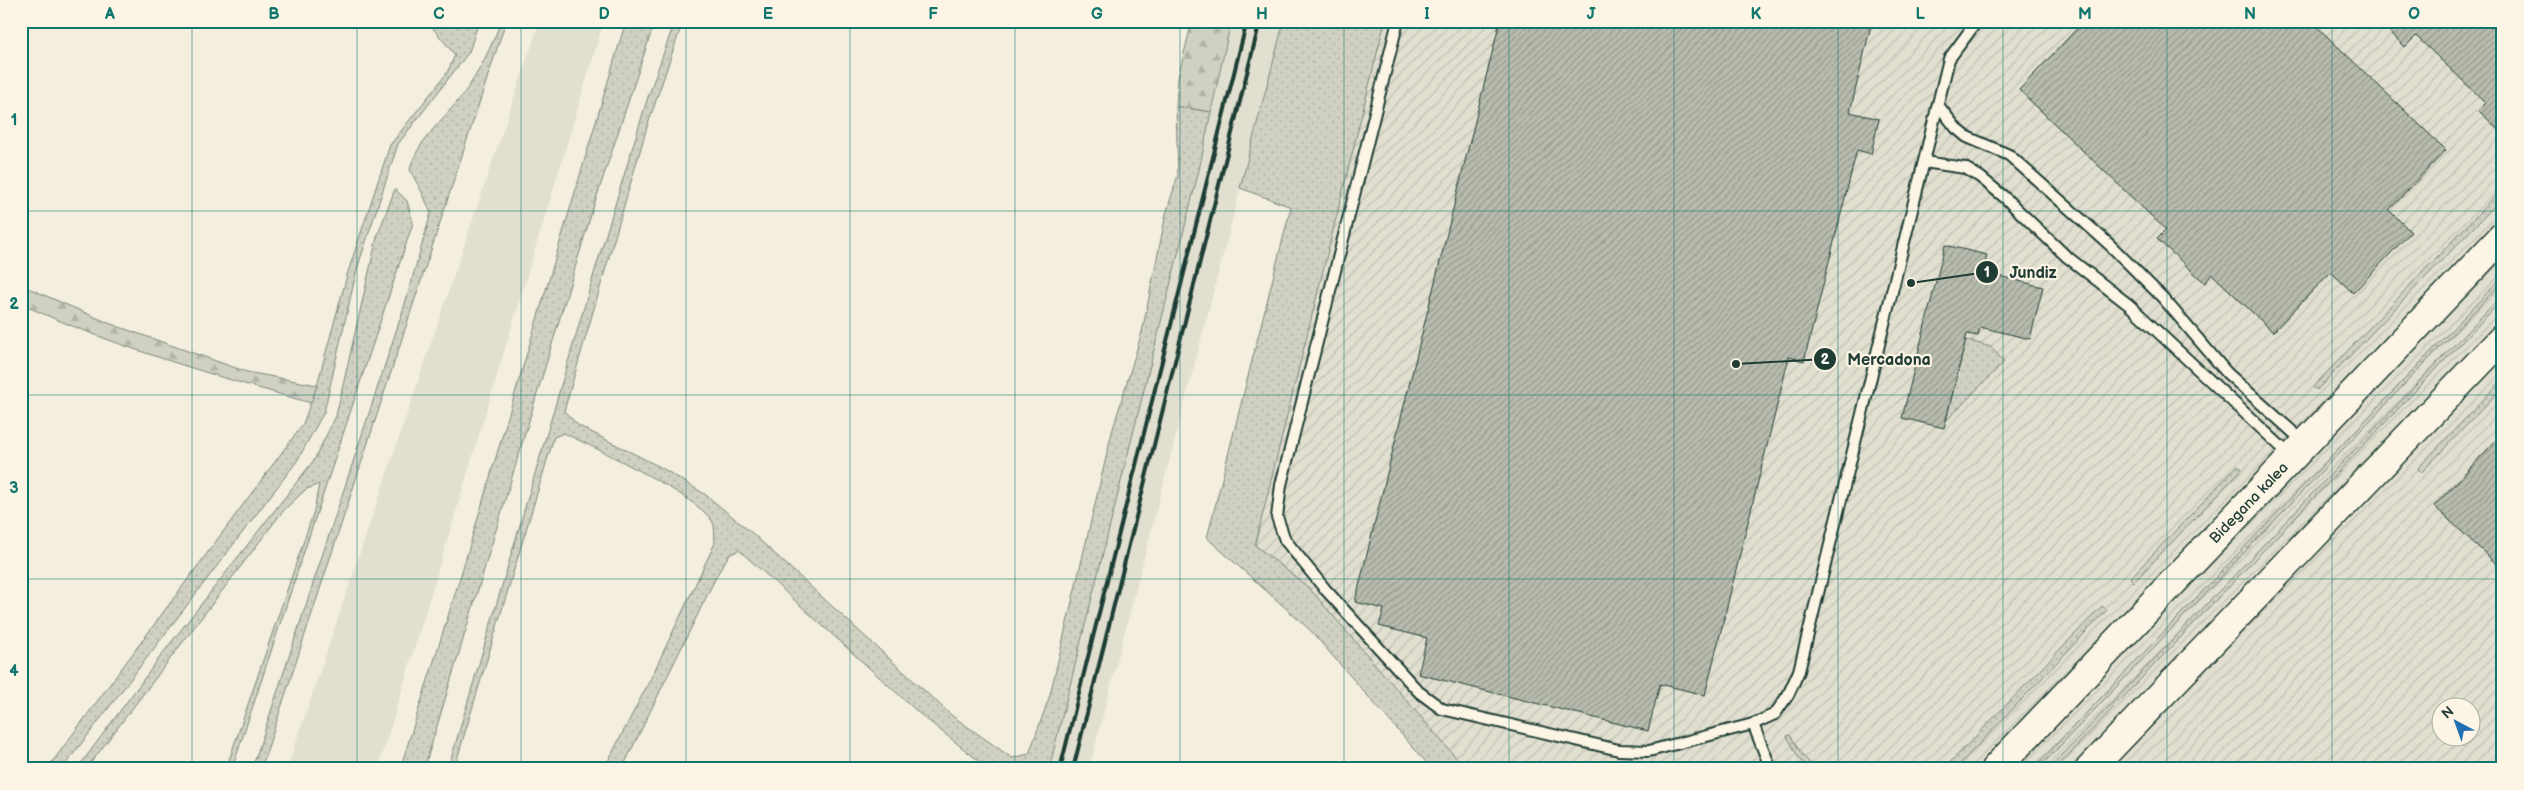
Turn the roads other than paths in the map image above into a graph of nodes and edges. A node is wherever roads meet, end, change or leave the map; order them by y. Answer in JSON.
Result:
{"nodes":[{"id":1,"x":1398,"y":21,"type":"edge"},
{"id":2,"x":1977,"y":21,"type":"edge"},
{"id":3,"x":1938,"y":105,"type":"junction"},
{"id":4,"x":1924,"y":162,"type":"junction"},
{"id":5,"x":2503,"y":236,"type":"edge"},
{"id":6,"x":2503,"y":338,"type":"edge"},
{"id":7,"x":2299,"y":450,"type":"junction"},
{"id":8,"x":1753,"y":724,"type":"junction"},
{"id":9,"x":1770,"y":769,"type":"edge"},
{"id":10,"x":1995,"y":769,"type":"edge"},
{"id":11,"x":2090,"y":769,"type":"edge"}],
"edges":[{"from":1,"to":8,"type":"lane"},
{"from":2,"to":3,"type":"lane"},
{"from":3,"to":4,"type":"lane"},
{"from":3,"to":7,"type":"lane"},
{"from":4,"to":7,"type":"lane"},
{"from":4,"to":8,"type":"lane"},
{"from":5,"to":7,"type":"street","name":"Bidegana kalea"},
{"from":6,"to":11,"type":"street"},
{"from":7,"to":10,"type":"street","name":"Bidegana kalea"},
{"from":8,"to":9,"type":"lane"}]}
